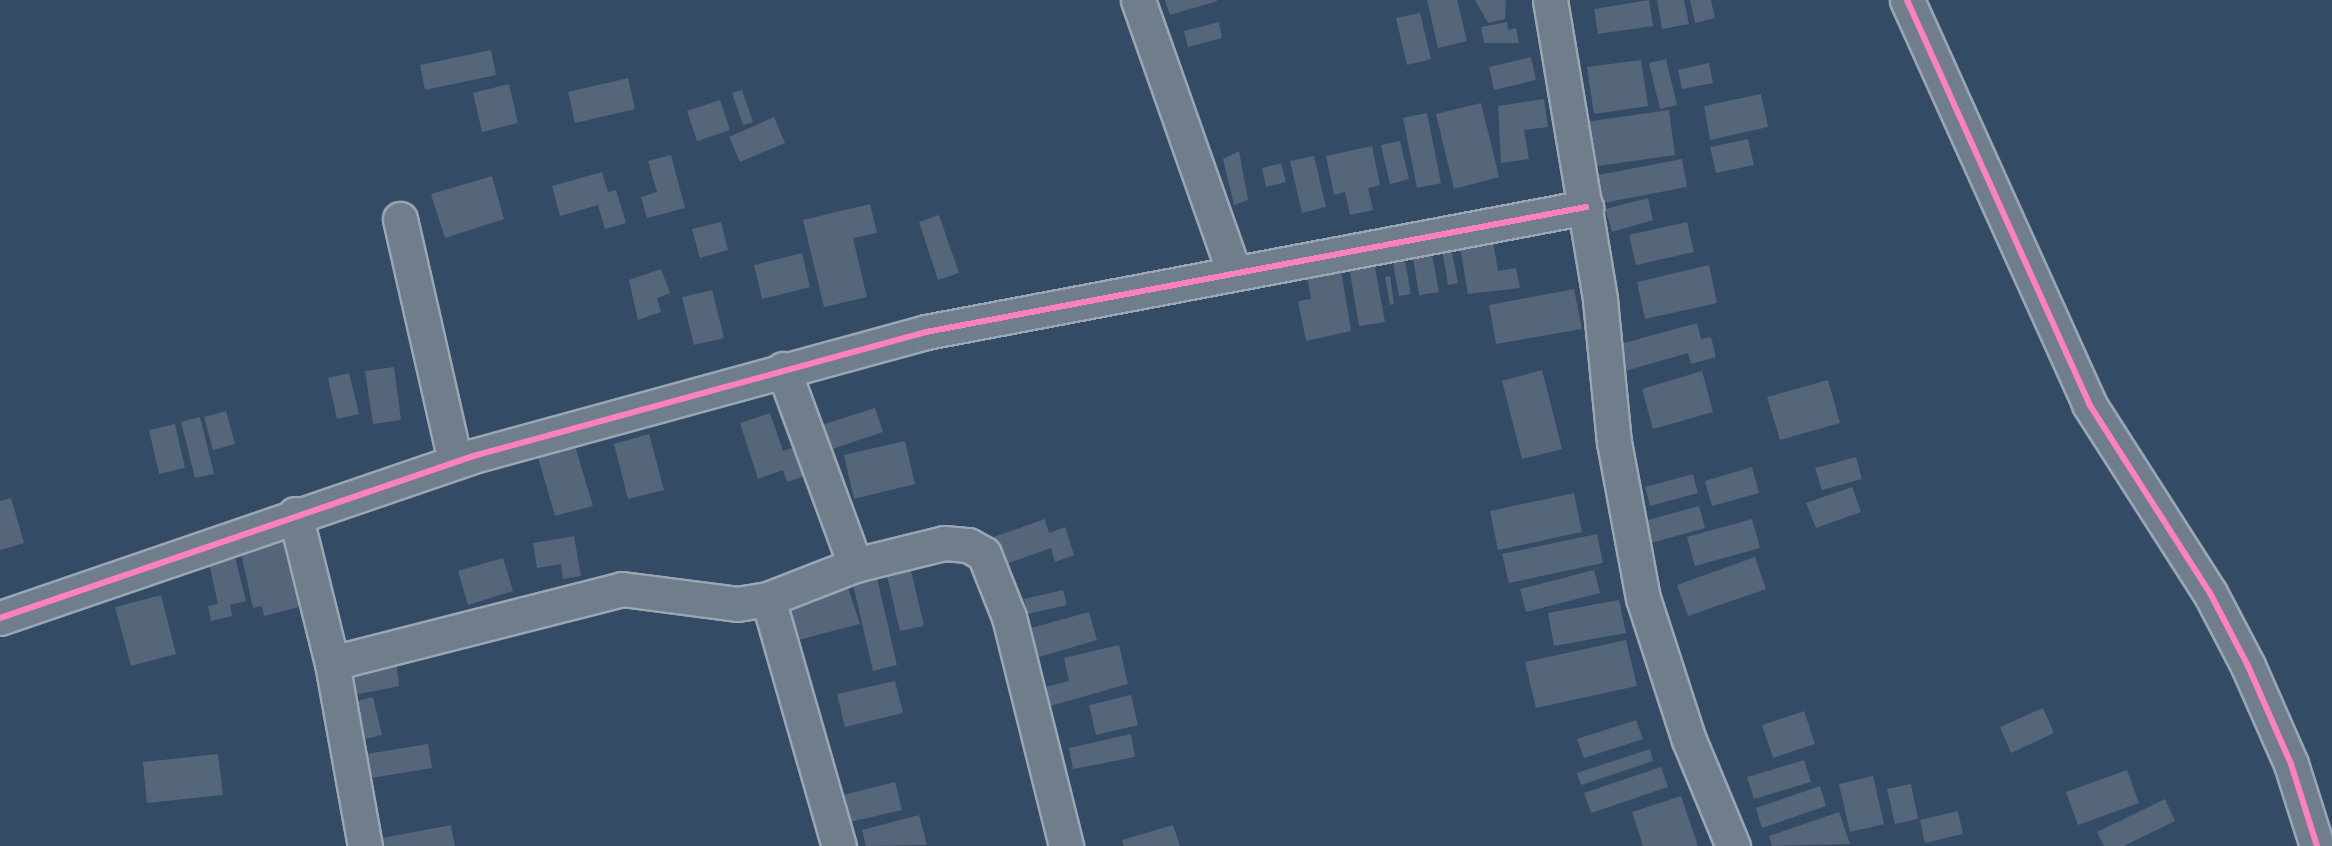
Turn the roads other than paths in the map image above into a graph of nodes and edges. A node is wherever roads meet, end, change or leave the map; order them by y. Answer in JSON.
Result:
{"nodes":[{"id":1,"x":1138,"y":0,"type":"edge"},
{"id":2,"x":1550,"y":0,"type":"edge"},
{"id":3,"x":1907,"y":0,"type":"edge"},
{"id":4,"x":1586,"y":207,"type":"junction"},
{"id":5,"x":400,"y":219,"type":"dead end"},
{"id":6,"x":1234,"y":272,"type":"junction"},
{"id":7,"x":783,"y":369,"type":"junction"},
{"id":8,"x":455,"y":462,"type":"junction"},
{"id":9,"x":295,"y":514,"type":"junction"},
{"id":10,"x":855,"y":565,"type":"junction"},
{"id":11,"x":768,"y":599,"type":"junction"},
{"id":12,"x":0,"y":618,"type":"edge"},
{"id":13,"x":332,"y":663,"type":"junction"},
{"id":14,"x":365,"y":846,"type":"edge"},
{"id":15,"x":839,"y":846,"type":"edge"},
{"id":16,"x":1066,"y":846,"type":"edge"},
{"id":17,"x":1733,"y":846,"type":"edge"},
{"id":18,"x":2317,"y":846,"type":"edge"}],
"edges":[{"from":1,"to":6,"type":"street"},
{"from":2,"to":4,"type":"street"},
{"from":3,"to":18,"type":"street"},
{"from":4,"to":6,"type":"street"},
{"from":4,"to":17,"type":"street"},
{"from":5,"to":8,"type":"street"},
{"from":6,"to":7,"type":"street"},
{"from":7,"to":8,"type":"street"},
{"from":7,"to":10,"type":"street"},
{"from":8,"to":9,"type":"street"},
{"from":9,"to":12,"type":"street"},
{"from":9,"to":13,"type":"street"},
{"from":10,"to":11,"type":"street"},
{"from":10,"to":16,"type":"street"},
{"from":11,"to":13,"type":"street"},
{"from":11,"to":15,"type":"street"},
{"from":13,"to":14,"type":"street"}]}
